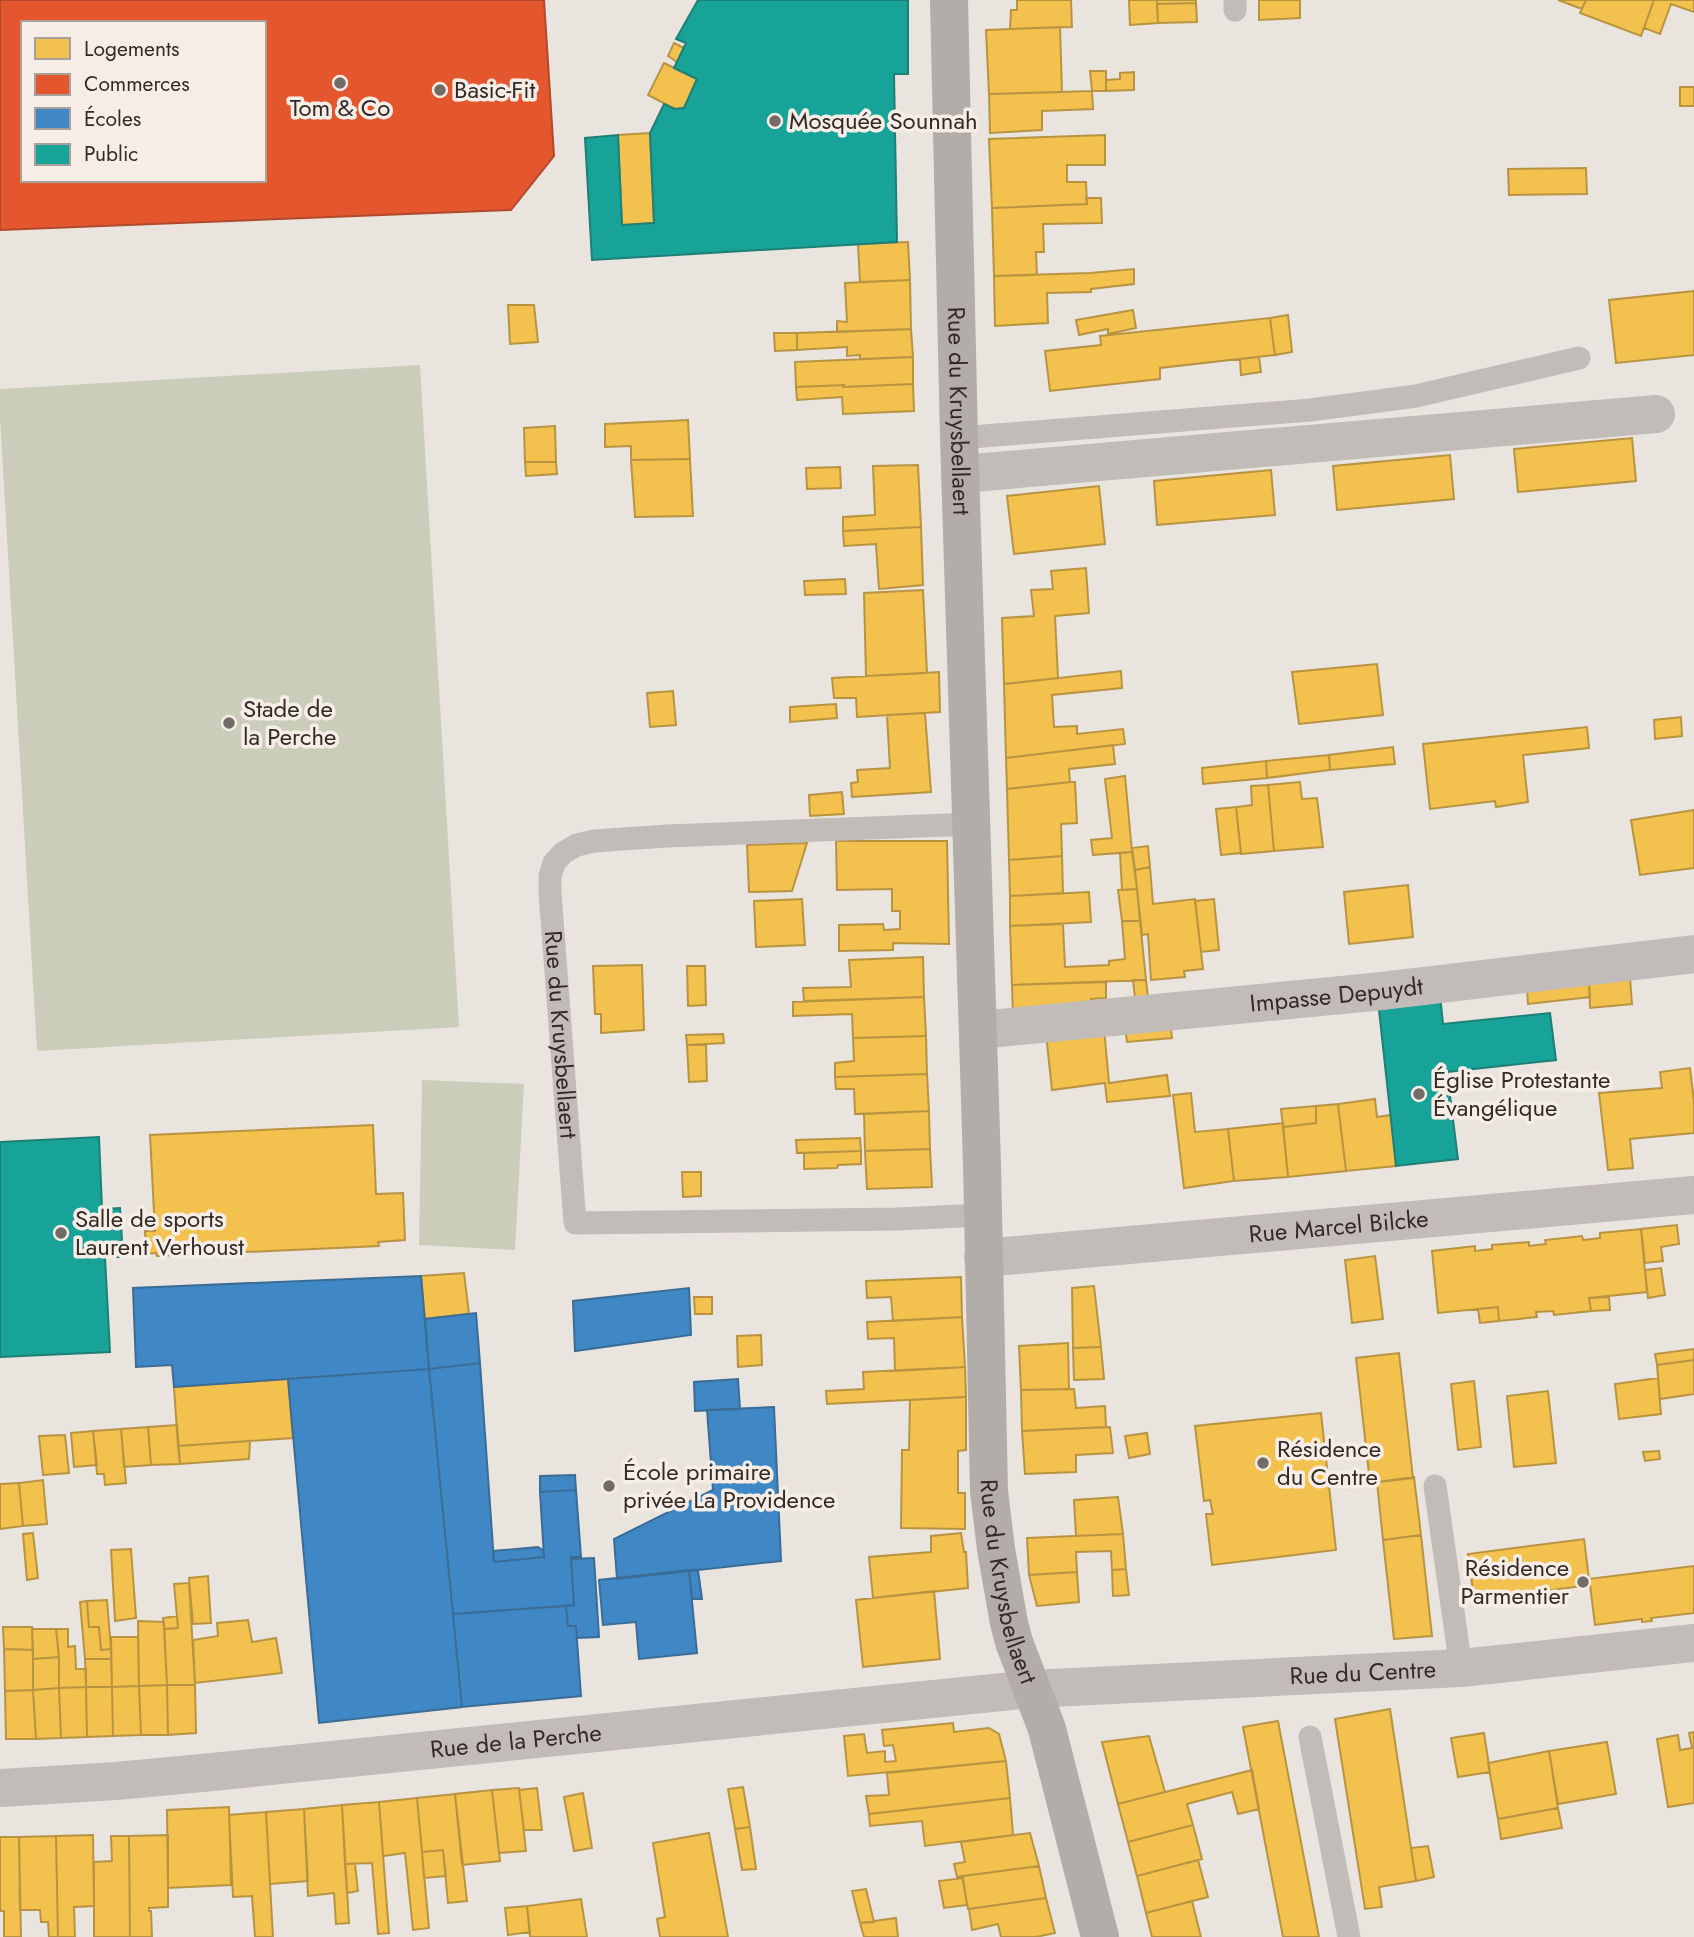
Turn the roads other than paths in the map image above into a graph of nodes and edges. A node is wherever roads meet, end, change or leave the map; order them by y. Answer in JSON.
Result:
{"nodes":[{"id":1,"x":948,"y":0,"type":"edge"},
{"id":2,"x":1578,"y":358,"type":"dead end"},
{"id":3,"x":1656,"y":414,"type":"dead end"},
{"id":4,"x":960,"y":456,"type":"junction"},
{"id":5,"x":972,"y":824,"type":"junction"},
{"id":6,"x":1694,"y":954,"type":"edge"},
{"id":7,"x":979,"y":1030,"type":"junction"},
{"id":8,"x":1694,"y":1195,"type":"edge"},
{"id":9,"x":983,"y":1215,"type":"junction"},
{"id":10,"x":983,"y":1258,"type":"junction"},
{"id":11,"x":1435,"y":1486,"type":"dead end"},
{"id":12,"x":1694,"y":1643,"type":"edge"},
{"id":13,"x":1461,"y":1668,"type":"junction"},
{"id":14,"x":1031,"y":1689,"type":"junction"},
{"id":15,"x":1311,"y":1737,"type":"dead end"},
{"id":16,"x":0,"y":1788,"type":"edge"},
{"id":17,"x":1100,"y":1937,"type":"edge"},
{"id":18,"x":1349,"y":1937,"type":"edge"}],
"edges":[{"from":1,"to":4,"type":"street","name":"Rue du Kruysbellaert"},
{"from":2,"to":4,"type":"lane"},
{"from":3,"to":4,"type":"street"},
{"from":4,"to":5,"type":"street","name":"Rue du Kruysbellaert"},
{"from":5,"to":7,"type":"street","name":"Rue du Kruysbellaert"},
{"from":5,"to":9,"type":"lane","name":"Rue du Kruysbellaert"},
{"from":6,"to":7,"type":"street","name":"Impasse Depuydt"},
{"from":7,"to":9,"type":"street","name":"Rue du Kruysbellaert"},
{"from":8,"to":10,"type":"street","name":"Rue Marcel Bilcke"},
{"from":9,"to":10,"type":"street","name":"Rue du Kruysbellaert"},
{"from":10,"to":14,"type":"street","name":"Rue du Kruysbellaert"},
{"from":11,"to":13,"type":"lane"},
{"from":12,"to":13,"type":"street","name":"Rue du Centre"},
{"from":13,"to":14,"type":"street","name":"Rue du Centre"},
{"from":14,"to":16,"type":"street","name":"Rue de la Perche"},
{"from":14,"to":17,"type":"street","name":"Rue du Kruysbellaert"},
{"from":15,"to":18,"type":"lane"}]}
